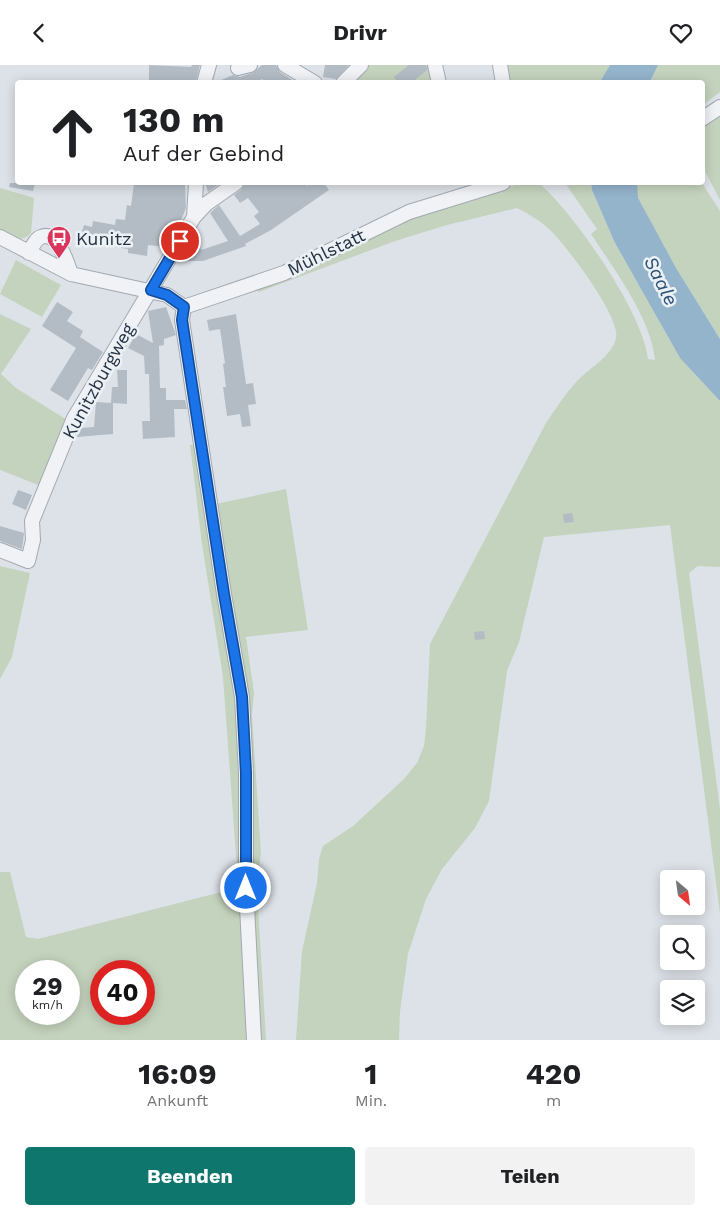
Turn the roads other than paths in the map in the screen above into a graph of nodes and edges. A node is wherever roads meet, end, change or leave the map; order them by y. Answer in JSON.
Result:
{"nodes":[{"id":1,"x":285,"y":65,"type":"edge"},
{"id":2,"x":361,"y":65,"type":"edge"},
{"id":3,"x":435,"y":65,"type":"edge"},
{"id":4,"x":500,"y":65,"type":"edge"},
{"id":5,"x":311,"y":80,"type":"edge"},
{"id":6,"x":346,"y":80,"type":"edge"},
{"id":7,"x":439,"y":80,"type":"edge"},
{"id":8,"x":502,"y":80,"type":"edge"},
{"id":9,"x":720,"y":107,"type":"edge"},
{"id":10,"x":705,"y":117,"type":"edge"},
{"id":11,"x":196,"y":185,"type":"edge"},
{"id":12,"x":233,"y":185,"type":"edge"},
{"id":13,"x":497,"y":185,"type":"edge"},
{"id":14,"x":194,"y":217,"type":"junction"},
{"id":15,"x":0,"y":237,"type":"edge"},
{"id":16,"x":29,"y":253,"type":"junction"},
{"id":17,"x":71,"y":274,"type":"junction"},
{"id":18,"x":151,"y":290,"type":"junction"},
{"id":19,"x":184,"y":307,"type":"junction"},
{"id":20,"x":0,"y":549,"type":"edge"},
{"id":21,"x":254,"y":1040,"type":"edge"}],
"edges":[{"from":1,"to":5,"type":"street"},
{"from":2,"to":6,"type":"street"},
{"from":3,"to":7,"type":"street"},
{"from":4,"to":8,"type":"street"},
{"from":9,"to":10,"type":"street"},
{"from":11,"to":14,"type":"street"},
{"from":12,"to":14,"type":"street"},
{"from":13,"to":19,"type":"street","name":"Mühlstatt"},
{"from":14,"to":18,"type":"street"},
{"from":15,"to":16,"type":"street"},
{"from":16,"to":17,"type":"street"},
{"from":16,"to":17,"type":"street"},
{"from":17,"to":18,"type":"street"},
{"from":18,"to":19,"type":"street"},
{"from":18,"to":20,"type":"street","name":"Kunitzburgweg"},
{"from":19,"to":21,"type":"street"}]}
